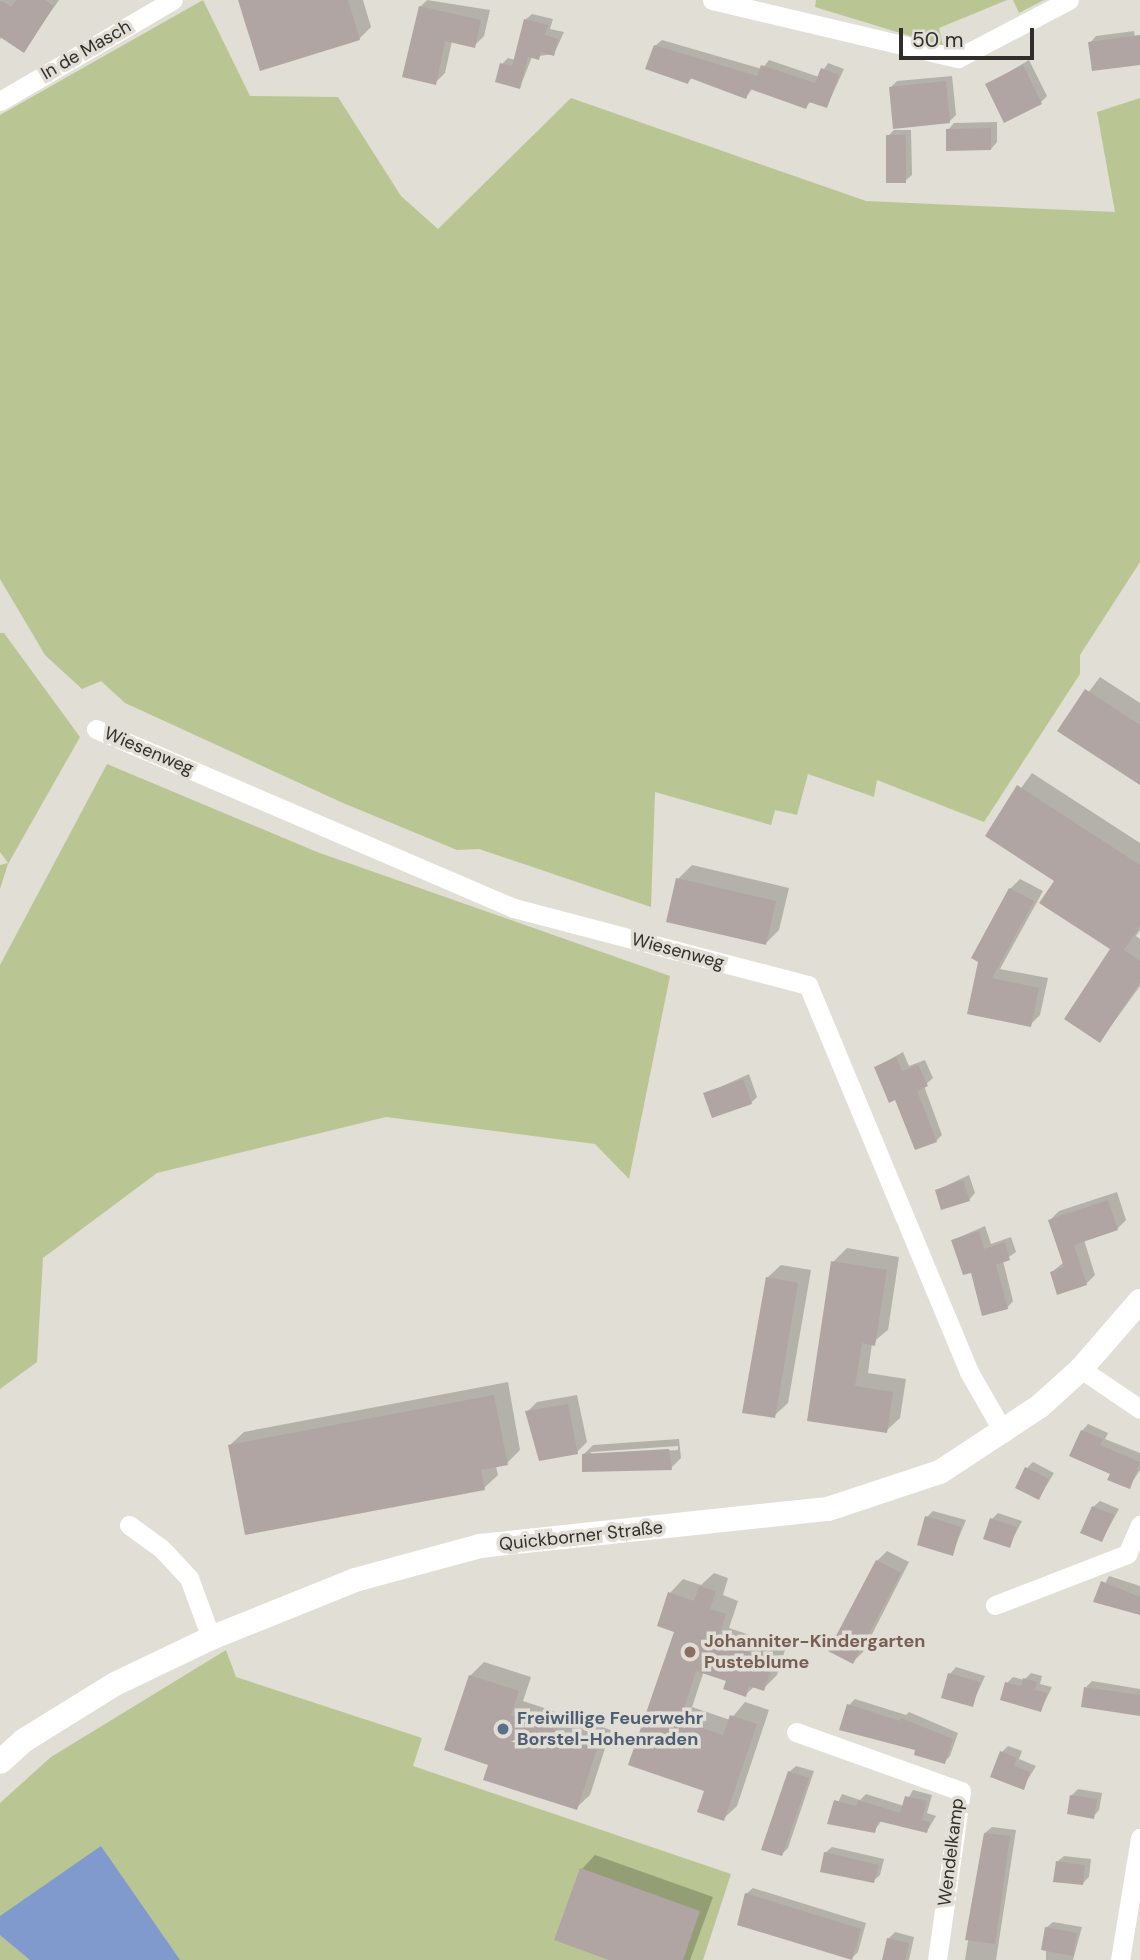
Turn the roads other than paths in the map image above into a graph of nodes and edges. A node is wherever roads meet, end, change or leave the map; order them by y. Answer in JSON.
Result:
{"nodes":[{"id":1,"x":173,"y":0,"type":"edge"},
{"id":2,"x":712,"y":0,"type":"edge"},
{"id":3,"x":1069,"y":0,"type":"edge"},
{"id":4,"x":0,"y":101,"type":"edge"},
{"id":5,"x":96,"y":729,"type":"dead end"},
{"id":6,"x":1140,"y":1301,"type":"edge"},
{"id":7,"x":1081,"y":1369,"type":"junction"},
{"id":8,"x":1140,"y":1409,"type":"edge"},
{"id":9,"x":1004,"y":1433,"type":"junction"},
{"id":10,"x":129,"y":1525,"type":"dead end"},
{"id":11,"x":1140,"y":1525,"type":"edge"},
{"id":12,"x":995,"y":1605,"type":"dead end"},
{"id":13,"x":211,"y":1638,"type":"junction"},
{"id":14,"x":796,"y":1732,"type":"dead end"},
{"id":15,"x":0,"y":1762,"type":"edge"},
{"id":16,"x":1140,"y":1838,"type":"edge"},
{"id":17,"x":937,"y":1960,"type":"edge"},
{"id":18,"x":1120,"y":1960,"type":"edge"}],
"edges":[{"from":1,"to":4,"type":"street","name":"In de Masch"},
{"from":2,"to":3,"type":"street"},
{"from":5,"to":9,"type":"street","name":"Wiesenweg"},
{"from":6,"to":7,"type":"main road","name":"Quickborner Straße"},
{"from":7,"to":8,"type":"street"},
{"from":7,"to":9,"type":"main road","name":"Quickborner Straße"},
{"from":9,"to":13,"type":"main road","name":"Quickborner Straße"},
{"from":10,"to":13,"type":"street"},
{"from":11,"to":12,"type":"street"},
{"from":13,"to":15,"type":"main road","name":"Quickborner Straße"},
{"from":14,"to":17,"type":"street","name":"Wendelkamp"},
{"from":16,"to":18,"type":"street"}]}
